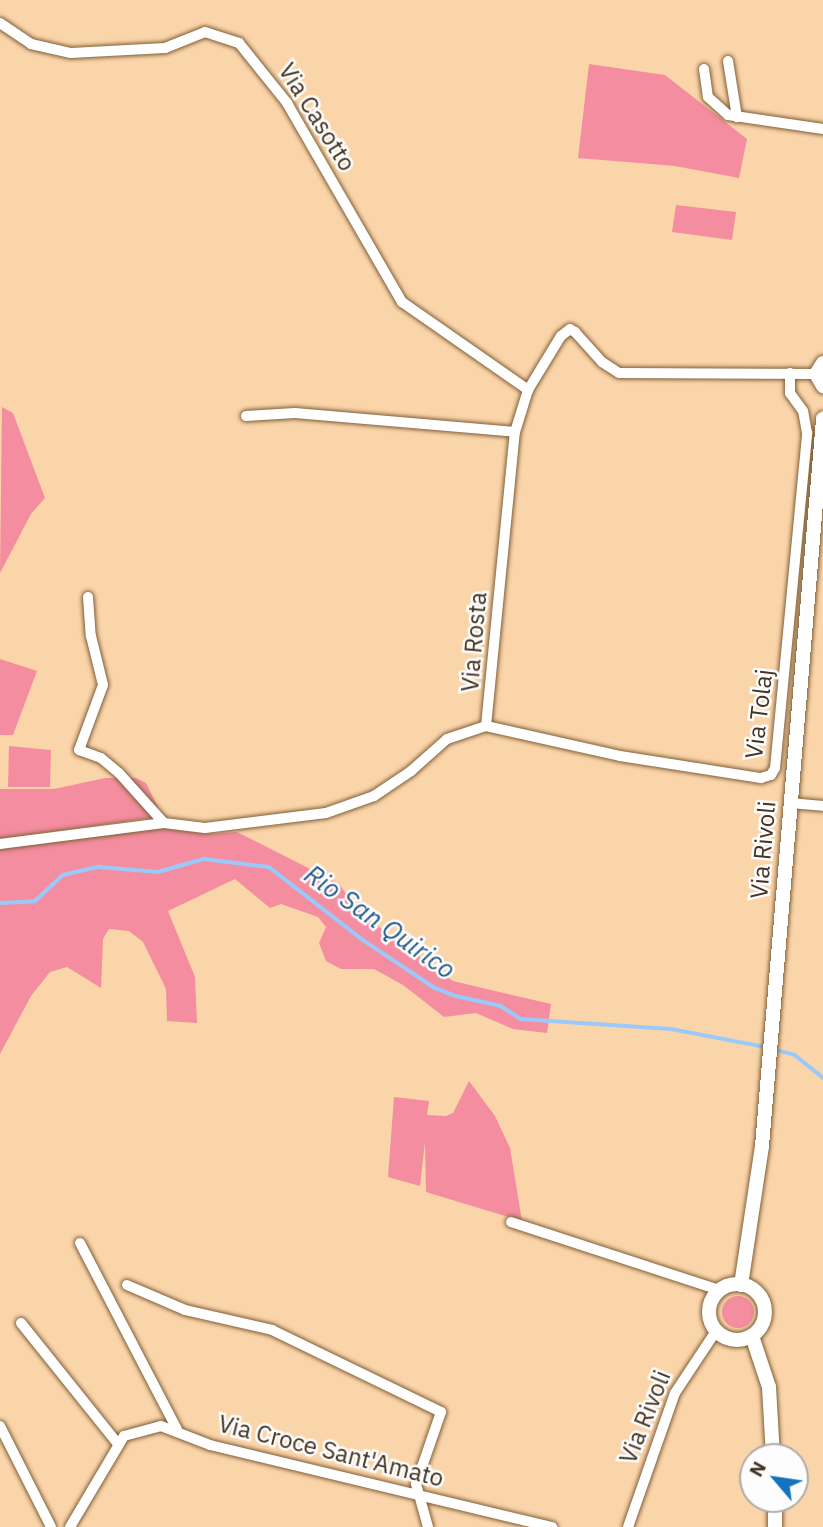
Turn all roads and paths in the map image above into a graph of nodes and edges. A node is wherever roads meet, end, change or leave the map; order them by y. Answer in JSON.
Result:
{"nodes":[{"id":1,"x":0,"y":23,"type":"edge"},
{"id":2,"x":728,"y":61,"type":"dead end"},
{"id":3,"x":704,"y":69,"type":"dead end"},
{"id":4,"x":737,"y":117,"type":"junction"},
{"id":5,"x":823,"y":129,"type":"edge"},
{"id":6,"x":790,"y":373,"type":"junction"},
{"id":7,"x":821,"y":374,"type":"edge"},
{"id":8,"x":527,"y":390,"type":"junction"},
{"id":9,"x":246,"y":416,"type":"dead end"},
{"id":10,"x":823,"y":419,"type":"edge"},
{"id":11,"x":515,"y":432,"type":"junction"},
{"id":12,"x":820,"y":480,"type":"edge"},
{"id":13,"x":88,"y":597,"type":"dead end"},
{"id":14,"x":486,"y":726,"type":"junction"},
{"id":15,"x":790,"y":803,"type":"junction"},
{"id":16,"x":823,"y":806,"type":"edge"},
{"id":17,"x":164,"y":823,"type":"junction"},
{"id":18,"x":0,"y":844,"type":"edge"},
{"id":19,"x":511,"y":1222,"type":"dead end"},
{"id":20,"x":80,"y":1243,"type":"dead end"},
{"id":21,"x":741,"y":1284,"type":"junction"},
{"id":22,"x":127,"y":1285,"type":"dead end"},
{"id":23,"x":719,"y":1290,"type":"junction"},
{"id":24,"x":21,"y":1322,"type":"dead end"},
{"id":25,"x":716,"y":1331,"type":"junction"},
{"id":26,"x":752,"y":1336,"type":"junction"},
{"id":27,"x":0,"y":1426,"type":"edge"},
{"id":28,"x":177,"y":1429,"type":"junction"},
{"id":29,"x":773,"y":1443,"type":"edge"},
{"id":30,"x":118,"y":1444,"type":"junction"},
{"id":31,"x":421,"y":1494,"type":"junction"},
{"id":32,"x":51,"y":1527,"type":"edge"},
{"id":33,"x":69,"y":1527,"type":"edge"},
{"id":34,"x":428,"y":1527,"type":"edge"},
{"id":35,"x":552,"y":1527,"type":"edge"},
{"id":36,"x":628,"y":1527,"type":"edge"}],
"edges":[{"from":1,"to":8,"type":"street","name":"Via Casotto"},
{"from":2,"to":4,"type":"street"},
{"from":3,"to":4,"type":"street"},
{"from":4,"to":5,"type":"street"},
{"from":6,"to":7,"type":"street","name":"Via Rosta"},
{"from":6,"to":8,"type":"street","name":"Via Rosta"},
{"from":6,"to":14,"type":"street","name":"Via Tolaj"},
{"from":8,"to":11,"type":"street","name":"Via Rosta"},
{"from":9,"to":11,"type":"street"},
{"from":10,"to":12,"type":"street","name":"Via Rivoli"},
{"from":11,"to":14,"type":"street","name":"Via Rosta"},
{"from":12,"to":15,"type":"street","name":"Via Rivoli"},
{"from":13,"to":17,"type":"street"},
{"from":14,"to":17,"type":"street","name":"Via Rosta"},
{"from":15,"to":16,"type":"street"},
{"from":15,"to":21,"type":"street","name":"Via Rivoli"},
{"from":17,"to":18,"type":"street","name":"Via Rosta"},
{"from":19,"to":23,"type":"street"},
{"from":20,"to":28,"type":"street"},
{"from":21,"to":23,"type":"street"},
{"from":21,"to":26,"type":"street"},
{"from":22,"to":31,"type":"street"},
{"from":23,"to":25,"type":"street"},
{"from":24,"to":30,"type":"street"},
{"from":25,"to":26,"type":"street"},
{"from":25,"to":36,"type":"street","name":"Via Rivoli"},
{"from":26,"to":29,"type":"street"},
{"from":27,"to":32,"type":"street"},
{"from":28,"to":30,"type":"street","name":"Via Croce Sant'Amato"},
{"from":28,"to":31,"type":"street","name":"Via Croce Sant'Amato"},
{"from":30,"to":33,"type":"street","name":"Via Croce Sant'Amato"},
{"from":31,"to":34,"type":"street"},
{"from":31,"to":35,"type":"street","name":"Via Croce Sant'Amato"}]}
